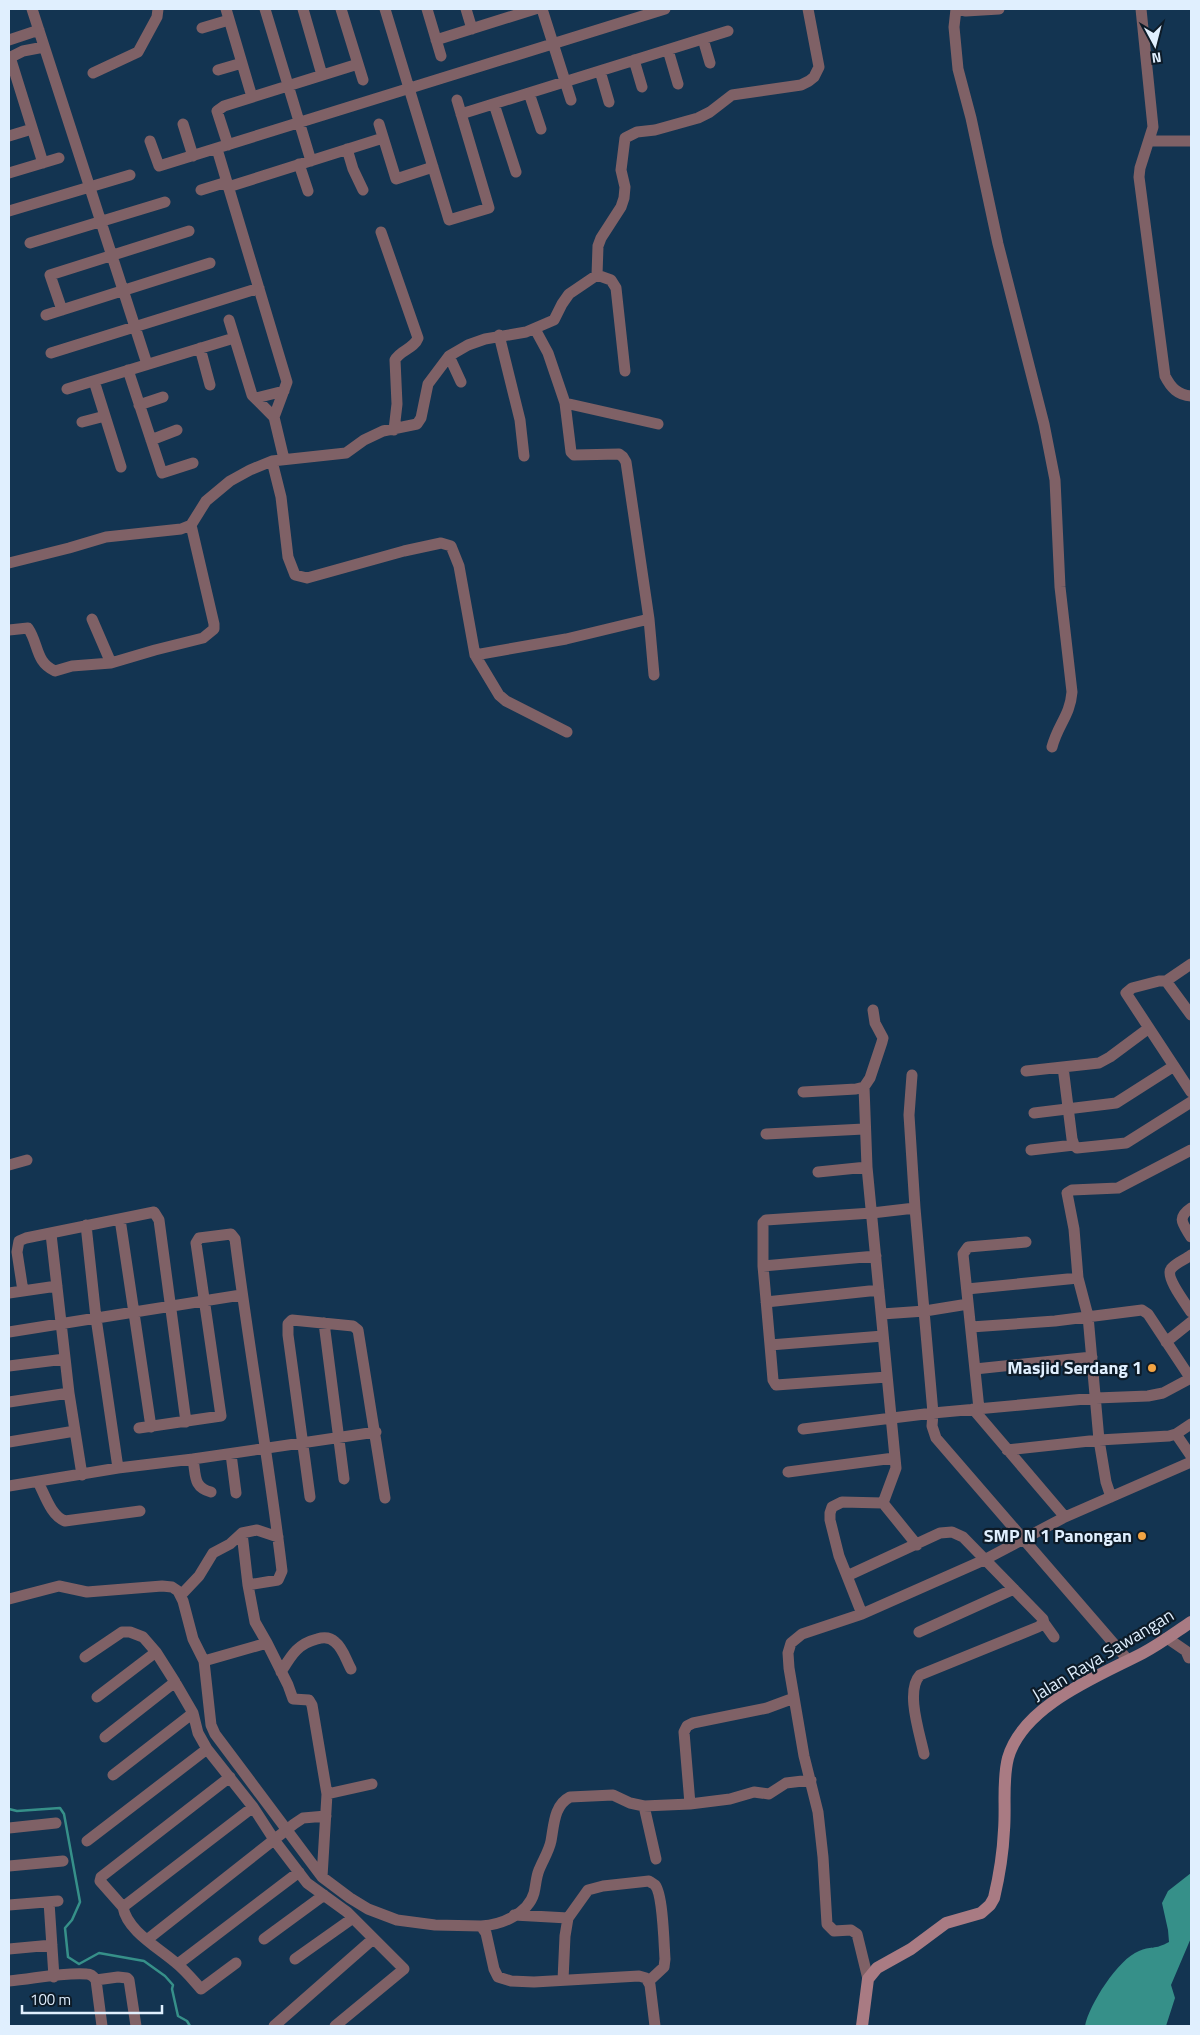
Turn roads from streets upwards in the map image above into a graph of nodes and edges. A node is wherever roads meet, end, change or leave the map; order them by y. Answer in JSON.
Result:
{"nodes":[{"id":1,"x":32,"y":9,"type":"edge"},
{"id":2,"x":158,"y":9,"type":"edge"},
{"id":3,"x":265,"y":9,"type":"edge"},
{"id":4,"x":303,"y":9,"type":"edge"},
{"id":5,"x":341,"y":9,"type":"edge"},
{"id":6,"x":385,"y":9,"type":"edge"},
{"id":7,"x":427,"y":9,"type":"edge"},
{"id":8,"x":466,"y":9,"type":"edge"},
{"id":9,"x":535,"y":9,"type":"edge"},
{"id":10,"x":542,"y":9,"type":"edge"},
{"id":11,"x":665,"y":9,"type":"edge"},
{"id":12,"x":808,"y":9,"type":"edge"},
{"id":13,"x":956,"y":9,"type":"edge"},
{"id":14,"x":999,"y":9,"type":"edge"},
{"id":15,"x":1141,"y":9,"type":"edge"},
{"id":16,"x":228,"y":14,"type":"edge"},
{"id":17,"x":202,"y":28,"type":"dead end"},
{"id":18,"x":472,"y":29,"type":"junction"},
{"id":19,"x":39,"y":30,"type":"junction"},
{"id":20,"x":728,"y":31,"type":"dead end"},
{"id":21,"x":703,"y":39,"type":"junction"},
{"id":22,"x":9,"y":40,"type":"edge"},
{"id":23,"x":436,"y":40,"type":"junction"},
{"id":24,"x":554,"y":44,"type":"junction"},
{"id":25,"x":44,"y":47,"type":"junction"},
{"id":26,"x":668,"y":50,"type":"junction"},
{"id":27,"x":441,"y":56,"type":"dead end"},
{"id":28,"x":9,"y":58,"type":"edge"},
{"id":29,"x":634,"y":60,"type":"junction"},
{"id":30,"x":242,"y":63,"type":"junction"},
{"id":31,"x":710,"y":63,"type":"dead end"},
{"id":32,"x":358,"y":64,"type":"junction"},
{"id":33,"x":218,"y":70,"type":"dead end"},
{"id":34,"x":600,"y":71,"type":"junction"},
{"id":35,"x":93,"y":73,"type":"dead end"},
{"id":36,"x":322,"y":75,"type":"junction"},
{"id":37,"x":363,"y":80,"type":"dead end"},
{"id":38,"x":566,"y":82,"type":"junction"},
{"id":39,"x":678,"y":84,"type":"dead end"},
{"id":40,"x":288,"y":86,"type":"junction"},
{"id":41,"x":642,"y":88,"type":"dead end"},
{"id":42,"x":410,"y":89,"type":"junction"},
{"id":43,"x":529,"y":93,"type":"junction"},
{"id":44,"x":252,"y":97,"type":"junction"},
{"id":45,"x":457,"y":100,"type":"dead end"},
{"id":46,"x":572,"y":100,"type":"dead end"},
{"id":47,"x":609,"y":102,"type":"dead end"},
{"id":48,"x":494,"y":104,"type":"junction"},
{"id":49,"x":461,"y":114,"type":"junction"},
{"id":50,"x":300,"y":123,"type":"junction"},
{"id":51,"x":183,"y":124,"type":"dead end"},
{"id":52,"x":378,"y":124,"type":"dead end"},
{"id":53,"x":32,"y":128,"type":"junction"},
{"id":54,"x":541,"y":129,"type":"dead end"},
{"id":55,"x":9,"y":136,"type":"edge"},
{"id":56,"x":383,"y":138,"type":"junction"},
{"id":57,"x":1150,"y":141,"type":"junction"},
{"id":58,"x":1191,"y":141,"type":"edge"},
{"id":59,"x":150,"y":142,"type":"dead end"},
{"id":60,"x":222,"y":147,"type":"junction"},
{"id":61,"x":347,"y":149,"type":"junction"},
{"id":62,"x":193,"y":156,"type":"junction"},
{"id":63,"x":59,"y":158,"type":"dead end"},
{"id":64,"x":311,"y":161,"type":"junction"},
{"id":65,"x":43,"y":163,"type":"junction"},
{"id":66,"x":299,"y":164,"type":"junction"},
{"id":67,"x":433,"y":167,"type":"junction"},
{"id":68,"x":516,"y":172,"type":"dead end"},
{"id":69,"x":9,"y":173,"type":"edge"},
{"id":70,"x":130,"y":174,"type":"dead end"},
{"id":71,"x":228,"y":184,"type":"junction"},
{"id":72,"x":90,"y":187,"type":"junction"},
{"id":73,"x":201,"y":190,"type":"dead end"},
{"id":74,"x":363,"y":190,"type":"dead end"},
{"id":75,"x":308,"y":191,"type":"dead end"},
{"id":76,"x":165,"y":202,"type":"dead end"},
{"id":77,"x":9,"y":211,"type":"edge"},
{"id":78,"x":101,"y":221,"type":"junction"},
{"id":79,"x":190,"y":231,"type":"dead end"},
{"id":80,"x":381,"y":232,"type":"dead end"},
{"id":81,"x":30,"y":243,"type":"dead end"},
{"id":82,"x":112,"y":255,"type":"junction"},
{"id":83,"x":210,"y":263,"type":"dead end"},
{"id":84,"x":597,"y":275,"type":"junction"},
{"id":85,"x":259,"y":288,"type":"junction"},
{"id":86,"x":123,"y":290,"type":"junction"},
{"id":87,"x":62,"y":310,"type":"junction"},
{"id":88,"x":46,"y":315,"type":"dead end"},
{"id":89,"x":228,"y":320,"type":"dead end"},
{"id":90,"x":135,"y":326,"type":"junction"},
{"id":91,"x":535,"y":329,"type":"junction"},
{"id":92,"x":499,"y":335,"type":"junction"},
{"id":93,"x":234,"y":338,"type":"junction"},
{"id":94,"x":200,"y":348,"type":"junction"},
{"id":95,"x":51,"y":353,"type":"dead end"},
{"id":96,"x":449,"y":356,"type":"junction"},
{"id":97,"x":147,"y":364,"type":"junction"},
{"id":98,"x":128,"y":370,"type":"junction"},
{"id":99,"x":625,"y":371,"type":"dead end"},
{"id":100,"x":94,"y":381,"type":"junction"},
{"id":101,"x":461,"y":382,"type":"dead end"},
{"id":102,"x":210,"y":385,"type":"dead end"},
{"id":103,"x":67,"y":389,"type":"dead end"},
{"id":104,"x":284,"y":391,"type":"junction"},
{"id":105,"x":1191,"y":396,"type":"edge"},
{"id":106,"x":163,"y":397,"type":"dead end"},
{"id":107,"x":256,"y":398,"type":"junction"},
{"id":108,"x":566,"y":403,"type":"junction"},
{"id":109,"x":140,"y":405,"type":"junction"},
{"id":110,"x":105,"y":416,"type":"junction"},
{"id":111,"x":274,"y":417,"type":"junction"},
{"id":112,"x":82,"y":422,"type":"dead end"},
{"id":113,"x":658,"y":424,"type":"dead end"},
{"id":114,"x":177,"y":430,"type":"dead end"},
{"id":115,"x":394,"y":430,"type":"junction"},
{"id":116,"x":151,"y":440,"type":"junction"},
{"id":117,"x":524,"y":456,"type":"dead end"},
{"id":118,"x":284,"y":459,"type":"junction"},
{"id":119,"x":272,"y":461,"type":"junction"},
{"id":120,"x":193,"y":463,"type":"dead end"},
{"id":121,"x":121,"y":467,"type":"dead end"},
{"id":122,"x":191,"y":525,"type":"junction"},
{"id":123,"x":9,"y":562,"type":"edge"},
{"id":124,"x":92,"y":619,"type":"dead end"},
{"id":125,"x":649,"y":619,"type":"junction"},
{"id":126,"x":9,"y":630,"type":"edge"},
{"id":127,"x":475,"y":655,"type":"junction"},
{"id":128,"x":111,"y":664,"type":"junction"},
{"id":129,"x":654,"y":675,"type":"dead end"},
{"id":130,"x":567,"y":732,"type":"dead end"},
{"id":131,"x":1052,"y":747,"type":"dead end"},
{"id":132,"x":1191,"y":964,"type":"edge"},
{"id":133,"x":1166,"y":982,"type":"junction"},
{"id":134,"x":873,"y":1010,"type":"dead end"},
{"id":135,"x":1191,"y":1015,"type":"edge"},
{"id":136,"x":1150,"y":1028,"type":"junction"},
{"id":137,"x":1174,"y":1066,"type":"junction"},
{"id":138,"x":1063,"y":1067,"type":"junction"},
{"id":139,"x":1026,"y":1071,"type":"dead end"},
{"id":140,"x":912,"y":1074,"type":"dead end"},
{"id":141,"x":864,"y":1087,"type":"junction"},
{"id":142,"x":803,"y":1092,"type":"dead end"},
{"id":143,"x":1191,"y":1092,"type":"edge"},
{"id":144,"x":1191,"y":1102,"type":"edge"},
{"id":145,"x":1069,"y":1109,"type":"junction"},
{"id":146,"x":1034,"y":1113,"type":"dead end"},
{"id":147,"x":864,"y":1128,"type":"junction"},
{"id":148,"x":766,"y":1134,"type":"dead end"},
{"id":149,"x":1074,"y":1145,"type":"junction"},
{"id":150,"x":1031,"y":1150,"type":"dead end"},
{"id":151,"x":1191,"y":1150,"type":"edge"},
{"id":152,"x":26,"y":1160,"type":"dead end"},
{"id":153,"x":9,"y":1165,"type":"edge"},
{"id":154,"x":867,"y":1167,"type":"junction"},
{"id":155,"x":818,"y":1172,"type":"dead end"},
{"id":156,"x":915,"y":1208,"type":"junction"},
{"id":157,"x":1191,"y":1208,"type":"edge"},
{"id":158,"x":872,"y":1213,"type":"junction"},
{"id":159,"x":120,"y":1219,"type":"junction"},
{"id":160,"x":86,"y":1225,"type":"junction"},
{"id":161,"x":51,"y":1234,"type":"junction"},
{"id":162,"x":1191,"y":1237,"type":"edge"},
{"id":163,"x":1026,"y":1242,"type":"dead end"},
{"id":164,"x":1191,"y":1255,"type":"edge"},
{"id":165,"x":876,"y":1256,"type":"junction"},
{"id":166,"x":763,"y":1266,"type":"junction"},
{"id":167,"x":1078,"y":1278,"type":"junction"},
{"id":168,"x":57,"y":1286,"type":"junction"},
{"id":169,"x":967,"y":1288,"type":"junction"},
{"id":170,"x":880,"y":1290,"type":"junction"},
{"id":171,"x":23,"y":1291,"type":"junction"},
{"id":172,"x":9,"y":1293,"type":"edge"},
{"id":173,"x":241,"y":1296,"type":"junction"},
{"id":174,"x":204,"y":1302,"type":"junction"},
{"id":175,"x":766,"y":1302,"type":"junction"},
{"id":176,"x":968,"y":1304,"type":"junction"},
{"id":177,"x":171,"y":1306,"type":"junction"},
{"id":178,"x":925,"y":1311,"type":"junction"},
{"id":179,"x":1191,"y":1312,"type":"edge"},
{"id":180,"x":136,"y":1313,"type":"junction"},
{"id":181,"x":882,"y":1314,"type":"junction"},
{"id":182,"x":1088,"y":1316,"type":"junction"},
{"id":183,"x":96,"y":1318,"type":"junction"},
{"id":184,"x":1191,"y":1322,"type":"edge"},
{"id":185,"x":324,"y":1323,"type":"junction"},
{"id":186,"x":62,"y":1324,"type":"junction"},
{"id":187,"x":971,"y":1327,"type":"junction"},
{"id":188,"x":9,"y":1332,"type":"edge"},
{"id":189,"x":883,"y":1336,"type":"junction"},
{"id":190,"x":1166,"y":1342,"type":"junction"},
{"id":191,"x":770,"y":1346,"type":"junction"},
{"id":192,"x":1092,"y":1356,"type":"junction"},
{"id":193,"x":65,"y":1359,"type":"junction"},
{"id":194,"x":9,"y":1366,"type":"edge"},
{"id":195,"x":975,"y":1369,"type":"junction"},
{"id":196,"x":887,"y":1377,"type":"junction"},
{"id":197,"x":1191,"y":1378,"type":"edge"},
{"id":198,"x":69,"y":1393,"type":"junction"},
{"id":199,"x":1096,"y":1398,"type":"junction"},
{"id":200,"x":9,"y":1402,"type":"edge"},
{"id":201,"x":976,"y":1409,"type":"junction"},
{"id":202,"x":933,"y":1413,"type":"junction"},
{"id":203,"x":891,"y":1419,"type":"junction"},
{"id":204,"x":186,"y":1422,"type":"junction"},
{"id":205,"x":1191,"y":1424,"type":"edge"},
{"id":206,"x":803,"y":1429,"type":"dead end"},
{"id":207,"x":75,"y":1430,"type":"junction"},
{"id":208,"x":376,"y":1432,"type":"junction"},
{"id":209,"x":1176,"y":1434,"type":"junction"},
{"id":210,"x":340,"y":1438,"type":"junction"},
{"id":211,"x":1099,"y":1440,"type":"junction"},
{"id":212,"x":9,"y":1442,"type":"edge"},
{"id":213,"x":303,"y":1444,"type":"junction"},
{"id":214,"x":265,"y":1448,"type":"junction"},
{"id":215,"x":1007,"y":1450,"type":"junction"},
{"id":216,"x":231,"y":1454,"type":"junction"},
{"id":217,"x":1191,"y":1456,"type":"edge"},
{"id":218,"x":894,"y":1458,"type":"junction"},
{"id":219,"x":193,"y":1460,"type":"junction"},
{"id":220,"x":1191,"y":1462,"type":"edge"},
{"id":221,"x":118,"y":1468,"type":"junction"},
{"id":222,"x":788,"y":1472,"type":"dead end"},
{"id":223,"x":82,"y":1475,"type":"junction"},
{"id":224,"x":344,"y":1479,"type":"dead end"},
{"id":225,"x":38,"y":1482,"type":"junction"},
{"id":226,"x":9,"y":1486,"type":"edge"},
{"id":227,"x":211,"y":1492,"type":"dead end"},
{"id":228,"x":236,"y":1493,"type":"dead end"},
{"id":229,"x":310,"y":1496,"type":"dead end"},
{"id":230,"x":1111,"y":1497,"type":"junction"},
{"id":231,"x":385,"y":1498,"type":"dead end"},
{"id":232,"x":883,"y":1503,"type":"junction"},
{"id":233,"x":140,"y":1511,"type":"dead end"},
{"id":234,"x":1065,"y":1517,"type":"junction"},
{"id":235,"x":242,"y":1533,"type":"junction"},
{"id":236,"x":278,"y":1537,"type":"junction"},
{"id":237,"x":1026,"y":1540,"type":"junction"},
{"id":238,"x":917,"y":1545,"type":"junction"},
{"id":239,"x":984,"y":1560,"type":"junction"},
{"id":240,"x":847,"y":1576,"type":"junction"},
{"id":241,"x":248,"y":1585,"type":"junction"},
{"id":242,"x":1014,"y":1589,"type":"junction"},
{"id":243,"x":181,"y":1595,"type":"junction"},
{"id":244,"x":9,"y":1599,"type":"edge"},
{"id":245,"x":862,"y":1614,"type":"junction"},
{"id":246,"x":1191,"y":1622,"type":"edge"},
{"id":247,"x":1044,"y":1623,"type":"junction"},
{"id":248,"x":918,"y":1632,"type":"dead end"},
{"id":249,"x":1054,"y":1637,"type":"dead end"},
{"id":250,"x":1167,"y":1638,"type":"junction"},
{"id":251,"x":267,"y":1643,"type":"junction"},
{"id":252,"x":156,"y":1652,"type":"junction"},
{"id":253,"x":85,"y":1657,"type":"dead end"},
{"id":254,"x":1189,"y":1658,"type":"dead end"},
{"id":255,"x":1128,"y":1660,"type":"junction"},
{"id":256,"x":204,"y":1661,"type":"junction"},
{"id":257,"x":351,"y":1669,"type":"dead end"},
{"id":258,"x":281,"y":1672,"type":"junction"},
{"id":259,"x":175,"y":1682,"type":"junction"},
{"id":260,"x":97,"y":1697,"type":"dead end"},
{"id":261,"x":794,"y":1698,"type":"junction"},
{"id":262,"x":192,"y":1713,"type":"junction"},
{"id":263,"x":106,"y":1737,"type":"dead end"},
{"id":264,"x":207,"y":1749,"type":"junction"},
{"id":265,"x":924,"y":1754,"type":"dead end"},
{"id":266,"x":113,"y":1775,"type":"dead end"},
{"id":267,"x":230,"y":1777,"type":"junction"},
{"id":268,"x":811,"y":1780,"type":"junction"},
{"id":269,"x":372,"y":1784,"type":"dead end"},
{"id":270,"x":327,"y":1794,"type":"junction"},
{"id":271,"x":690,"y":1804,"type":"junction"},
{"id":272,"x":644,"y":1806,"type":"junction"},
{"id":273,"x":253,"y":1807,"type":"junction"},
{"id":274,"x":326,"y":1816,"type":"junction"},
{"id":275,"x":56,"y":1823,"type":"dead end"},
{"id":276,"x":9,"y":1828,"type":"edge"},
{"id":277,"x":287,"y":1831,"type":"junction"},
{"id":278,"x":87,"y":1841,"type":"dead end"},
{"id":279,"x":275,"y":1841,"type":"junction"},
{"id":280,"x":656,"y":1859,"type":"dead end"},
{"id":281,"x":63,"y":1861,"type":"dead end"},
{"id":282,"x":9,"y":1866,"type":"edge"},
{"id":283,"x":299,"y":1872,"type":"junction"},
{"id":284,"x":322,"y":1877,"type":"junction"},
{"id":285,"x":324,"y":1895,"type":"junction"},
{"id":286,"x":9,"y":1905,"type":"edge"},
{"id":287,"x":123,"y":1907,"type":"junction"},
{"id":288,"x":514,"y":1915,"type":"junction"},
{"id":289,"x":354,"y":1918,"type":"junction"},
{"id":290,"x":568,"y":1918,"type":"junction"},
{"id":291,"x":481,"y":1926,"type":"junction"},
{"id":292,"x":264,"y":1939,"type":"dead end"},
{"id":293,"x":373,"y":1939,"type":"junction"},
{"id":294,"x":148,"y":1940,"type":"junction"},
{"id":295,"x":52,"y":1945,"type":"junction"},
{"id":296,"x":9,"y":1949,"type":"edge"},
{"id":297,"x":295,"y":1959,"type":"dead end"},
{"id":298,"x":236,"y":1963,"type":"dead end"},
{"id":299,"x":178,"y":1964,"type":"junction"},
{"id":300,"x":54,"y":1976,"type":"junction"},
{"id":301,"x":868,"y":1979,"type":"junction"},
{"id":302,"x":96,"y":1980,"type":"junction"},
{"id":303,"x":563,"y":1980,"type":"junction"},
{"id":304,"x":9,"y":1981,"type":"edge"},
{"id":305,"x":649,"y":1981,"type":"junction"},
{"id":306,"x":102,"y":2026,"type":"edge"},
{"id":307,"x":136,"y":2026,"type":"edge"},
{"id":308,"x":274,"y":2026,"type":"edge"},
{"id":309,"x":334,"y":2026,"type":"edge"},
{"id":310,"x":654,"y":2026,"type":"edge"},
{"id":311,"x":862,"y":2026,"type":"edge"}],
"edges":[{"from":1,"to":19,"type":"street"},
{"from":2,"to":35,"type":"street"},
{"from":3,"to":40,"type":"street"},
{"from":4,"to":36,"type":"street"},
{"from":5,"to":32,"type":"street"},
{"from":6,"to":42,"type":"street"},
{"from":7,"to":23,"type":"street"},
{"from":8,"to":18,"type":"street"},
{"from":9,"to":18,"type":"street"},
{"from":10,"to":24,"type":"street"},
{"from":11,"to":24,"type":"street"},
{"from":12,"to":84,"type":"street"},
{"from":13,"to":14,"type":"street"},
{"from":13,"to":131,"type":"street"},
{"from":15,"to":57,"type":"street"},
{"from":16,"to":17,"type":"street"},
{"from":16,"to":30,"type":"street"},
{"from":18,"to":23,"type":"street"},
{"from":19,"to":22,"type":"street"},
{"from":19,"to":25,"type":"street"},
{"from":20,"to":21,"type":"street"},
{"from":21,"to":26,"type":"street"},
{"from":21,"to":31,"type":"street"},
{"from":23,"to":27,"type":"street"},
{"from":24,"to":38,"type":"street"},
{"from":24,"to":42,"type":"street"},
{"from":25,"to":28,"type":"street"},
{"from":25,"to":72,"type":"street"},
{"from":26,"to":29,"type":"street"},
{"from":26,"to":39,"type":"street"},
{"from":28,"to":53,"type":"street"},
{"from":29,"to":34,"type":"street"},
{"from":29,"to":41,"type":"street"},
{"from":30,"to":33,"type":"street"},
{"from":30,"to":44,"type":"street"},
{"from":32,"to":36,"type":"street"},
{"from":32,"to":37,"type":"street"},
{"from":34,"to":38,"type":"street"},
{"from":34,"to":47,"type":"street"},
{"from":36,"to":40,"type":"street"},
{"from":38,"to":43,"type":"street"},
{"from":38,"to":46,"type":"street"},
{"from":40,"to":44,"type":"street"},
{"from":40,"to":50,"type":"street"},
{"from":42,"to":50,"type":"street"},
{"from":42,"to":67,"type":"street"},
{"from":43,"to":48,"type":"street"},
{"from":43,"to":54,"type":"street"},
{"from":44,"to":60,"type":"street"},
{"from":45,"to":49,"type":"street"},
{"from":48,"to":49,"type":"street"},
{"from":48,"to":68,"type":"street"},
{"from":49,"to":67,"type":"street"},
{"from":50,"to":60,"type":"street"},
{"from":50,"to":64,"type":"street"},
{"from":51,"to":62,"type":"street"},
{"from":52,"to":56,"type":"street"},
{"from":53,"to":55,"type":"street"},
{"from":53,"to":65,"type":"street"},
{"from":56,"to":61,"type":"street"},
{"from":56,"to":67,"type":"street"},
{"from":57,"to":58,"type":"street"},
{"from":57,"to":105,"type":"street"},
{"from":59,"to":62,"type":"street"},
{"from":60,"to":62,"type":"street"},
{"from":60,"to":71,"type":"street"},
{"from":61,"to":64,"type":"street"},
{"from":61,"to":74,"type":"street"},
{"from":63,"to":65,"type":"street"},
{"from":64,"to":66,"type":"street"},
{"from":65,"to":69,"type":"street"},
{"from":66,"to":71,"type":"street"},
{"from":66,"to":75,"type":"street"},
{"from":70,"to":72,"type":"street"},
{"from":71,"to":73,"type":"street"},
{"from":71,"to":85,"type":"street"},
{"from":72,"to":77,"type":"street"},
{"from":72,"to":78,"type":"street"},
{"from":76,"to":78,"type":"street"},
{"from":78,"to":81,"type":"street"},
{"from":78,"to":82,"type":"street"},
{"from":79,"to":82,"type":"street"},
{"from":80,"to":115,"type":"street"},
{"from":82,"to":86,"type":"street"},
{"from":82,"to":87,"type":"street"},
{"from":83,"to":86,"type":"street"},
{"from":84,"to":91,"type":"street"},
{"from":84,"to":99,"type":"street"},
{"from":85,"to":90,"type":"street"},
{"from":85,"to":104,"type":"street"},
{"from":86,"to":87,"type":"street"},
{"from":86,"to":90,"type":"street"},
{"from":87,"to":88,"type":"street"},
{"from":89,"to":93,"type":"street"},
{"from":90,"to":95,"type":"street"},
{"from":90,"to":97,"type":"street"},
{"from":91,"to":92,"type":"street"},
{"from":91,"to":108,"type":"street"},
{"from":92,"to":96,"type":"street"},
{"from":92,"to":117,"type":"street"},
{"from":93,"to":94,"type":"street"},
{"from":93,"to":107,"type":"street"},
{"from":94,"to":97,"type":"street"},
{"from":94,"to":102,"type":"street"},
{"from":96,"to":101,"type":"street"},
{"from":96,"to":115,"type":"street"},
{"from":97,"to":98,"type":"street"},
{"from":98,"to":100,"type":"street"},
{"from":98,"to":109,"type":"street"},
{"from":100,"to":103,"type":"street"},
{"from":100,"to":110,"type":"street"},
{"from":104,"to":107,"type":"street"},
{"from":104,"to":111,"type":"street"},
{"from":106,"to":109,"type":"street"},
{"from":107,"to":111,"type":"street"},
{"from":108,"to":113,"type":"street"},
{"from":108,"to":125,"type":"street"},
{"from":109,"to":116,"type":"street"},
{"from":110,"to":112,"type":"street"},
{"from":110,"to":121,"type":"street"},
{"from":111,"to":118,"type":"street"},
{"from":114,"to":116,"type":"street"},
{"from":115,"to":118,"type":"street"},
{"from":116,"to":120,"type":"street"},
{"from":118,"to":119,"type":"street"},
{"from":119,"to":122,"type":"street"},
{"from":119,"to":127,"type":"street"},
{"from":122,"to":123,"type":"street"},
{"from":122,"to":128,"type":"street"},
{"from":124,"to":128,"type":"street"},
{"from":125,"to":127,"type":"street"},
{"from":125,"to":129,"type":"street"},
{"from":126,"to":128,"type":"street"},
{"from":127,"to":130,"type":"street"},
{"from":132,"to":133,"type":"street"},
{"from":133,"to":135,"type":"street"},
{"from":133,"to":136,"type":"street"},
{"from":134,"to":141,"type":"street"},
{"from":136,"to":137,"type":"street"},
{"from":136,"to":138,"type":"street"},
{"from":137,"to":143,"type":"street"},
{"from":137,"to":145,"type":"street"},
{"from":138,"to":139,"type":"street"},
{"from":138,"to":145,"type":"street"},
{"from":140,"to":156,"type":"street"},
{"from":141,"to":142,"type":"street"},
{"from":141,"to":147,"type":"street"},
{"from":144,"to":149,"type":"street"},
{"from":145,"to":146,"type":"street"},
{"from":145,"to":149,"type":"street"},
{"from":147,"to":148,"type":"street"},
{"from":147,"to":154,"type":"street"},
{"from":149,"to":150,"type":"street"},
{"from":151,"to":167,"type":"street"},
{"from":152,"to":153,"type":"street"},
{"from":154,"to":155,"type":"street"},
{"from":154,"to":158,"type":"street"},
{"from":156,"to":158,"type":"street"},
{"from":156,"to":178,"type":"street"},
{"from":157,"to":162,"type":"street"},
{"from":158,"to":165,"type":"street"},
{"from":158,"to":166,"type":"street"},
{"from":159,"to":160,"type":"street"},
{"from":159,"to":177,"type":"street"},
{"from":159,"to":180,"type":"street"},
{"from":160,"to":161,"type":"street"},
{"from":160,"to":183,"type":"street"},
{"from":161,"to":168,"type":"street"},
{"from":161,"to":171,"type":"street"},
{"from":163,"to":169,"type":"street"},
{"from":164,"to":179,"type":"street"},
{"from":165,"to":166,"type":"street"},
{"from":165,"to":170,"type":"street"},
{"from":166,"to":175,"type":"street"},
{"from":167,"to":169,"type":"street"},
{"from":167,"to":182,"type":"street"},
{"from":168,"to":171,"type":"street"},
{"from":168,"to":186,"type":"street"},
{"from":169,"to":176,"type":"street"},
{"from":170,"to":175,"type":"street"},
{"from":170,"to":181,"type":"street"},
{"from":171,"to":172,"type":"street"},
{"from":173,"to":174,"type":"street"},
{"from":173,"to":174,"type":"street"},
{"from":173,"to":214,"type":"street"},
{"from":174,"to":177,"type":"street"},
{"from":174,"to":204,"type":"street"},
{"from":175,"to":191,"type":"street"},
{"from":176,"to":178,"type":"street"},
{"from":176,"to":187,"type":"street"},
{"from":177,"to":180,"type":"street"},
{"from":177,"to":204,"type":"street"},
{"from":178,"to":181,"type":"street"},
{"from":178,"to":202,"type":"street"},
{"from":180,"to":183,"type":"street"},
{"from":180,"to":204,"type":"street"},
{"from":181,"to":189,"type":"street"},
{"from":182,"to":187,"type":"street"},
{"from":182,"to":190,"type":"street"},
{"from":182,"to":192,"type":"street"},
{"from":183,"to":186,"type":"street"},
{"from":183,"to":221,"type":"street"},
{"from":184,"to":190,"type":"street"},
{"from":185,"to":208,"type":"street"},
{"from":185,"to":210,"type":"street"},
{"from":185,"to":213,"type":"street"},
{"from":186,"to":188,"type":"street"},
{"from":186,"to":193,"type":"street"},
{"from":187,"to":195,"type":"street"},
{"from":189,"to":191,"type":"street"},
{"from":189,"to":196,"type":"street"},
{"from":190,"to":197,"type":"street"},
{"from":191,"to":196,"type":"street"},
{"from":192,"to":195,"type":"street"},
{"from":192,"to":199,"type":"street"},
{"from":193,"to":194,"type":"street"},
{"from":193,"to":198,"type":"street"},
{"from":195,"to":201,"type":"street"},
{"from":196,"to":203,"type":"street"},
{"from":197,"to":199,"type":"street"},
{"from":198,"to":200,"type":"street"},
{"from":198,"to":207,"type":"street"},
{"from":199,"to":201,"type":"street"},
{"from":199,"to":211,"type":"street"},
{"from":201,"to":202,"type":"street"},
{"from":201,"to":215,"type":"street"},
{"from":202,"to":203,"type":"street"},
{"from":202,"to":237,"type":"street"},
{"from":203,"to":206,"type":"street"},
{"from":203,"to":218,"type":"street"},
{"from":205,"to":209,"type":"street"},
{"from":207,"to":212,"type":"street"},
{"from":207,"to":223,"type":"street"},
{"from":208,"to":210,"type":"street"},
{"from":208,"to":231,"type":"street"},
{"from":209,"to":211,"type":"street"},
{"from":209,"to":217,"type":"street"},
{"from":210,"to":213,"type":"street"},
{"from":210,"to":224,"type":"street"},
{"from":211,"to":215,"type":"street"},
{"from":211,"to":230,"type":"street"},
{"from":213,"to":214,"type":"street"},
{"from":213,"to":229,"type":"street"},
{"from":214,"to":216,"type":"street"},
{"from":214,"to":236,"type":"street"},
{"from":215,"to":234,"type":"street"},
{"from":216,"to":219,"type":"street"},
{"from":216,"to":228,"type":"street"},
{"from":218,"to":222,"type":"street"},
{"from":218,"to":232,"type":"street"},
{"from":219,"to":221,"type":"street"},
{"from":219,"to":227,"type":"street"},
{"from":220,"to":230,"type":"street"},
{"from":221,"to":223,"type":"street"},
{"from":223,"to":225,"type":"street"},
{"from":225,"to":226,"type":"street"},
{"from":225,"to":233,"type":"street"},
{"from":230,"to":234,"type":"street"},
{"from":232,"to":238,"type":"street"},
{"from":232,"to":240,"type":"street"},
{"from":234,"to":237,"type":"street"},
{"from":235,"to":236,"type":"street"},
{"from":235,"to":241,"type":"street"},
{"from":235,"to":243,"type":"street"},
{"from":236,"to":241,"type":"street"},
{"from":237,"to":239,"type":"street"},
{"from":237,"to":255,"type":"street"},
{"from":238,"to":239,"type":"street"},
{"from":238,"to":240,"type":"street"},
{"from":239,"to":242,"type":"street"},
{"from":239,"to":245,"type":"street"},
{"from":240,"to":245,"type":"street"},
{"from":241,"to":251,"type":"street"},
{"from":242,"to":247,"type":"street"},
{"from":242,"to":248,"type":"street"},
{"from":243,"to":244,"type":"street"},
{"from":243,"to":256,"type":"street"},
{"from":245,"to":261,"type":"street"},
{"from":246,"to":250,"type":"street","name":"Jalan Raya Sawangan"},
{"from":247,"to":249,"type":"street"},
{"from":247,"to":265,"type":"street"},
{"from":250,"to":254,"type":"street"},
{"from":250,"to":255,"type":"street","name":"Jalan Raya Sawangan"},
{"from":251,"to":256,"type":"street"},
{"from":251,"to":258,"type":"street"},
{"from":252,"to":253,"type":"street"},
{"from":252,"to":259,"type":"street"},
{"from":252,"to":260,"type":"street"},
{"from":255,"to":301,"type":"street","name":"Jalan Raya Sawangan"},
{"from":256,"to":277,"type":"street"},
{"from":257,"to":258,"type":"street"},
{"from":258,"to":270,"type":"street"},
{"from":259,"to":262,"type":"street"},
{"from":259,"to":263,"type":"street"},
{"from":261,"to":268,"type":"street"},
{"from":261,"to":271,"type":"street"},
{"from":262,"to":264,"type":"street"},
{"from":262,"to":266,"type":"street"},
{"from":264,"to":267,"type":"street"},
{"from":264,"to":278,"type":"street"},
{"from":267,"to":273,"type":"street"},
{"from":267,"to":287,"type":"street"},
{"from":268,"to":271,"type":"street"},
{"from":268,"to":301,"type":"street"},
{"from":269,"to":270,"type":"street"},
{"from":270,"to":274,"type":"street"},
{"from":271,"to":272,"type":"street"},
{"from":272,"to":280,"type":"street"},
{"from":272,"to":288,"type":"street"},
{"from":273,"to":279,"type":"street"},
{"from":273,"to":287,"type":"street"},
{"from":274,"to":277,"type":"street"},
{"from":274,"to":284,"type":"street"},
{"from":275,"to":276,"type":"street"},
{"from":277,"to":279,"type":"street"},
{"from":277,"to":284,"type":"street"},
{"from":279,"to":283,"type":"street"},
{"from":279,"to":294,"type":"street"},
{"from":281,"to":282,"type":"street"},
{"from":283,"to":285,"type":"street"},
{"from":283,"to":299,"type":"street"},
{"from":284,"to":291,"type":"street"},
{"from":285,"to":289,"type":"street"},
{"from":285,"to":292,"type":"street"},
{"from":286,"to":295,"type":"street"},
{"from":287,"to":294,"type":"street"},
{"from":288,"to":290,"type":"street"},
{"from":288,"to":291,"type":"street"},
{"from":289,"to":293,"type":"street"},
{"from":289,"to":297,"type":"street"},
{"from":290,"to":303,"type":"street"},
{"from":290,"to":305,"type":"street"},
{"from":291,"to":303,"type":"street"},
{"from":293,"to":308,"type":"street"},
{"from":293,"to":309,"type":"street"},
{"from":294,"to":299,"type":"street"},
{"from":295,"to":296,"type":"street"},
{"from":295,"to":300,"type":"street"},
{"from":298,"to":299,"type":"street"},
{"from":300,"to":302,"type":"street"},
{"from":300,"to":304,"type":"street"},
{"from":301,"to":311,"type":"street"},
{"from":302,"to":306,"type":"street"},
{"from":302,"to":307,"type":"street"},
{"from":303,"to":305,"type":"street"},
{"from":305,"to":310,"type":"street"}]}
